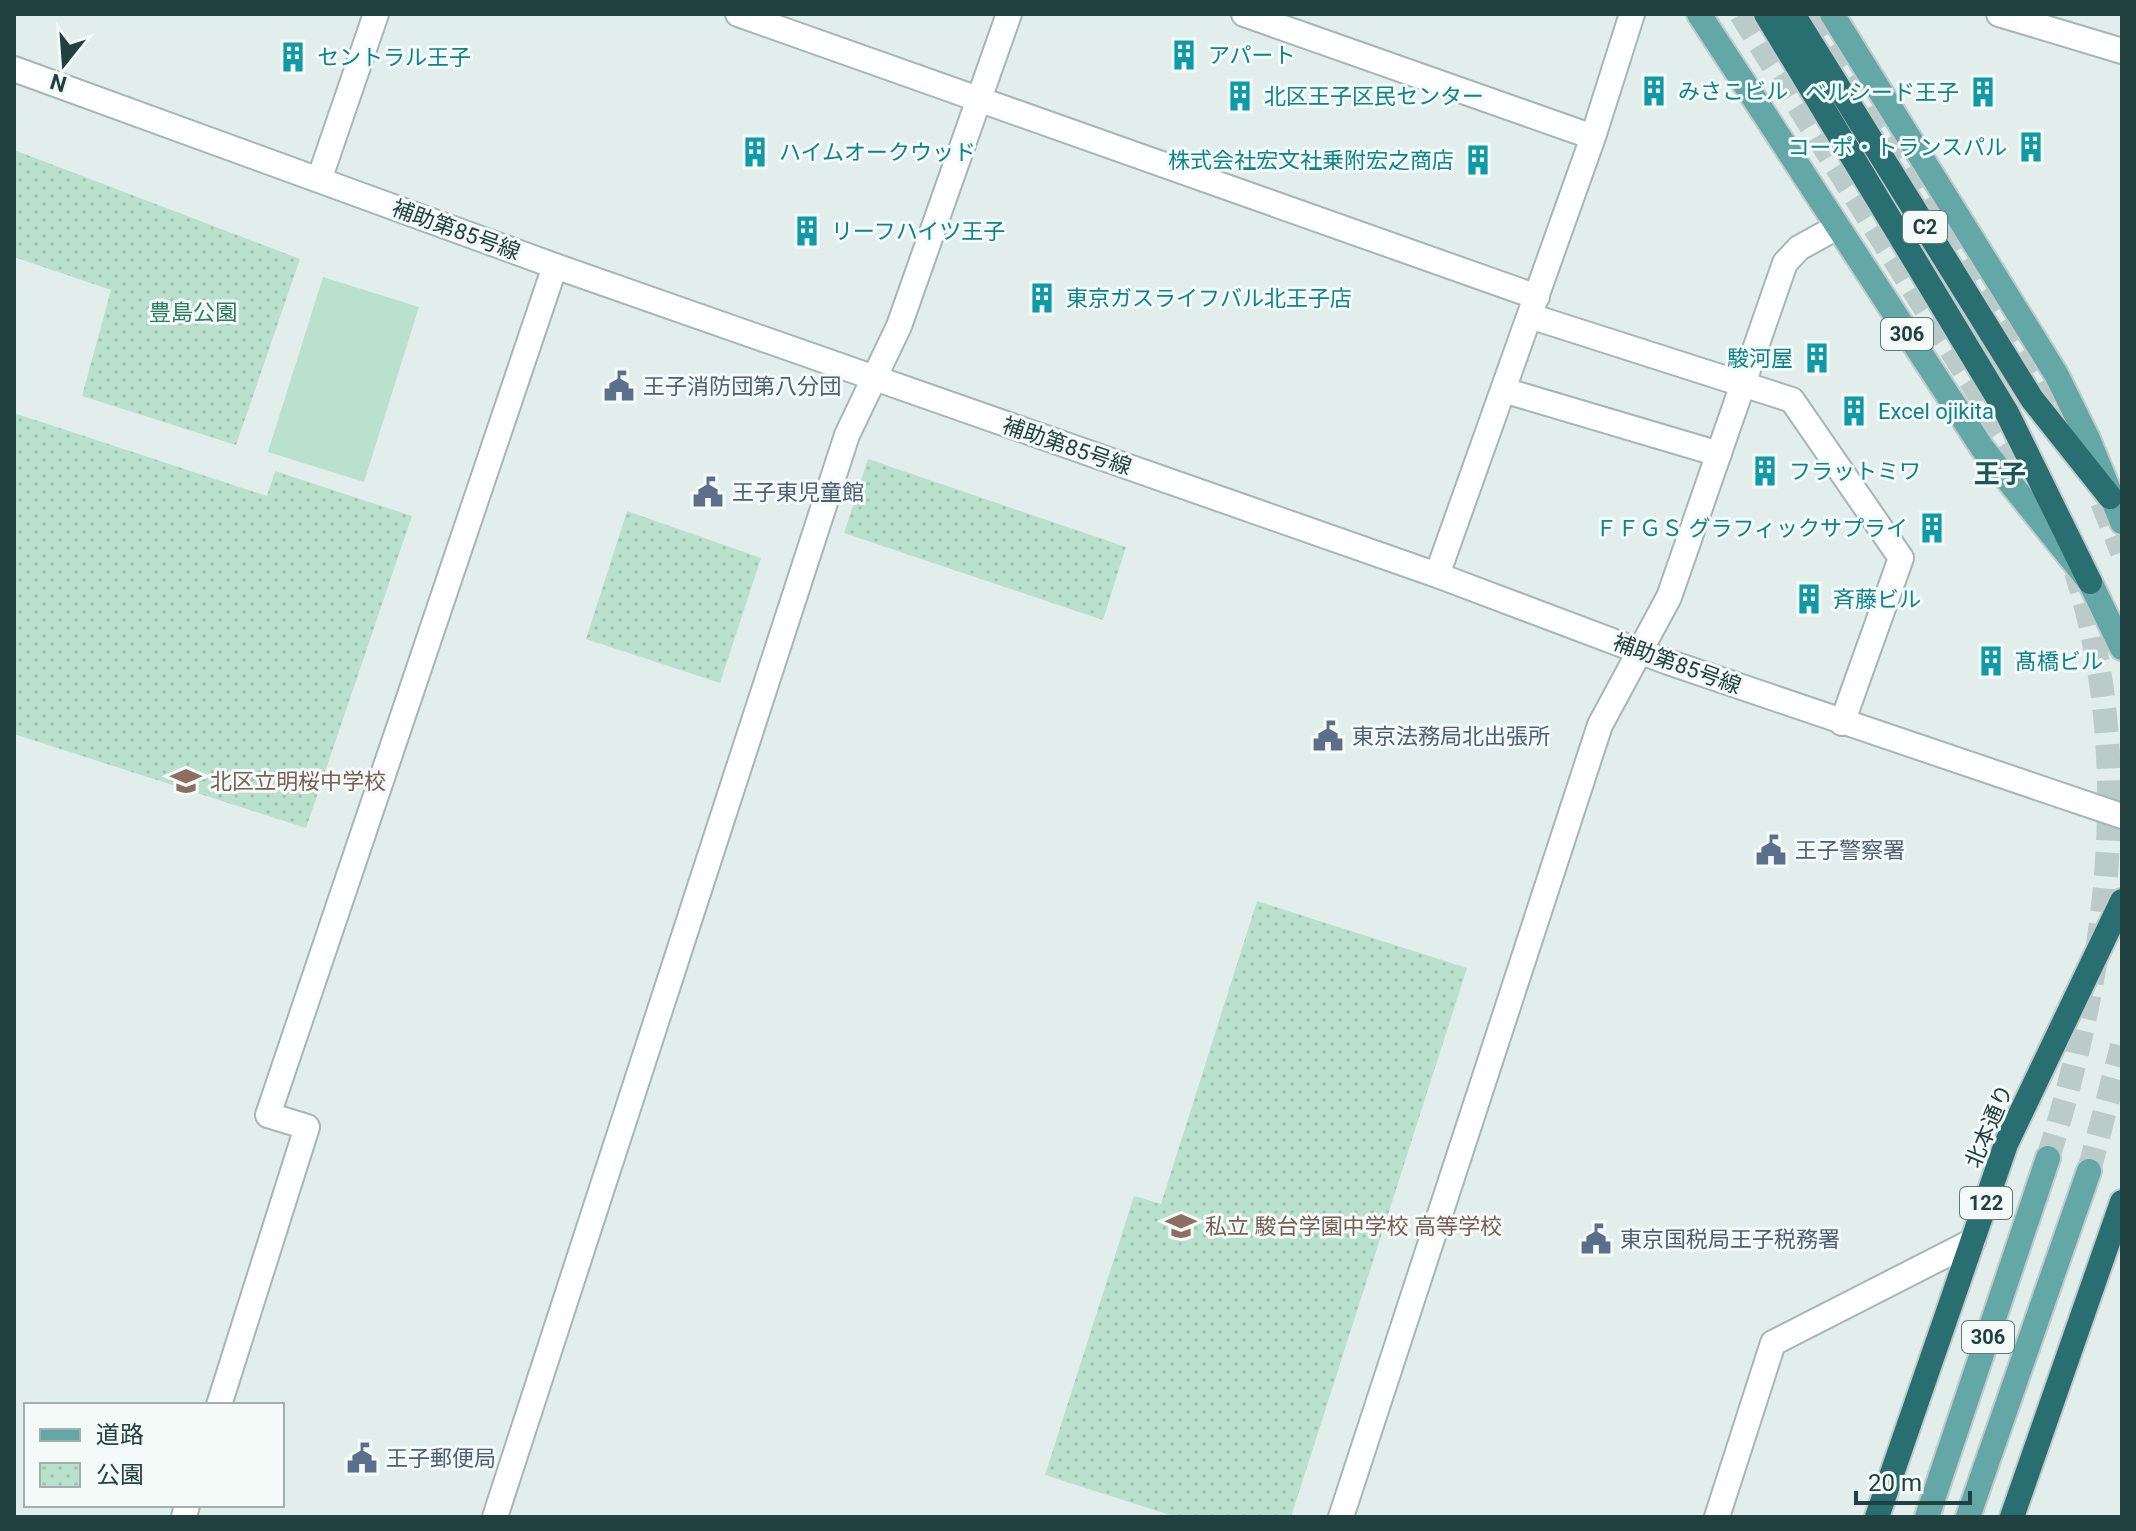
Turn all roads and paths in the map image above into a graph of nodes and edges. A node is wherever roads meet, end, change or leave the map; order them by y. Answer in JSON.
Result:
{"nodes":[{"id":1,"x":376,"y":14,"type":"edge"},
{"id":2,"x":738,"y":14,"type":"edge"},
{"id":3,"x":1009,"y":14,"type":"edge"},
{"id":4,"x":1244,"y":14,"type":"edge"},
{"id":5,"x":1632,"y":14,"type":"edge"},
{"id":6,"x":1699,"y":14,"type":"edge"},
{"id":7,"x":1766,"y":14,"type":"edge"},
{"id":8,"x":1793,"y":14,"type":"edge"},
{"id":9,"x":1832,"y":14,"type":"edge"},
{"id":10,"x":1999,"y":14,"type":"edge"},
{"id":11,"x":2122,"y":51,"type":"edge"},
{"id":12,"x":1808,"y":60,"type":"junction"},
{"id":13,"x":14,"y":69,"type":"edge"},
{"id":14,"x":978,"y":101,"type":"junction"},
{"id":15,"x":1593,"y":137,"type":"junction"},
{"id":16,"x":319,"y":180,"type":"junction"},
{"id":17,"x":1837,"y":227,"type":"junction"},
{"id":18,"x":555,"y":266,"type":"junction"},
{"id":19,"x":1533,"y":306,"type":"junction"},
{"id":20,"x":873,"y":378,"type":"junction"},
{"id":21,"x":1742,"y":384,"type":"junction"},
{"id":22,"x":1503,"y":390,"type":"junction"},
{"id":23,"x":1719,"y":454,"type":"junction"},
{"id":24,"x":2110,"y":497,"type":"junction"},
{"id":25,"x":2122,"y":522,"type":"tunnel mouth"},
{"id":26,"x":1437,"y":575,"type":"junction"},
{"id":27,"x":2090,"y":582,"type":"junction"},
{"id":28,"x":2122,"y":648,"type":"edge"},
{"id":29,"x":1638,"y":651,"type":"junction"},
{"id":30,"x":1842,"y":723,"type":"junction"},
{"id":31,"x":2122,"y":816,"type":"edge"},
{"id":32,"x":2122,"y":901,"type":"edge"},
{"id":33,"x":2048,"y":1158,"type":"tunnel mouth"},
{"id":34,"x":2089,"y":1171,"type":"tunnel mouth"},
{"id":35,"x":2122,"y":1202,"type":"edge"},
{"id":36,"x":1973,"y":1241,"type":"junction"},
{"id":37,"x":2116,"y":1246,"type":"edge"},
{"id":38,"x":220,"y":1403,"type":"edge"},
{"id":39,"x":495,"y":1517,"type":"edge"},
{"id":40,"x":1341,"y":1517,"type":"edge"},
{"id":41,"x":1717,"y":1517,"type":"edge"},
{"id":42,"x":1877,"y":1517,"type":"edge"},
{"id":43,"x":1927,"y":1517,"type":"edge"},
{"id":44,"x":1968,"y":1517,"type":"edge"},
{"id":45,"x":2012,"y":1517,"type":"edge"}],
"edges":[{"from":1,"to":16,"type":"street"},
{"from":2,"to":14,"type":"street"},
{"from":3,"to":14,"type":"street"},
{"from":4,"to":15,"type":"street"},
{"from":5,"to":15,"type":"street"},
{"from":6,"to":17,"type":"main road","number":"306"},
{"from":7,"to":12,"type":"highway","number":"C2"},
{"from":8,"to":12,"type":"highway","number":"C2"},
{"from":9,"to":24,"type":"main road"},
{"from":10,"to":11,"type":"street"},
{"from":12,"to":24,"type":"highway","number":"C2"},
{"from":12,"to":27,"type":"highway","number":"C2"},
{"from":13,"to":16,"type":"street","name":"補助第85号線"},
{"from":14,"to":19,"type":"street"},
{"from":14,"to":20,"type":"street"},
{"from":15,"to":19,"type":"street"},
{"from":16,"to":18,"type":"street","name":"補助第85号線"},
{"from":17,"to":21,"type":"street"},
{"from":17,"to":27,"type":"main road","number":"306"},
{"from":18,"to":20,"type":"street","name":"補助第85号線"},
{"from":18,"to":38,"type":"street"},
{"from":19,"to":21,"type":"street"},
{"from":19,"to":22,"type":"street"},
{"from":20,"to":26,"type":"street","name":"補助第85号線"},
{"from":20,"to":39,"type":"street"},
{"from":21,"to":23,"type":"street"},
{"from":21,"to":30,"type":"street"},
{"from":22,"to":23,"type":"street"},
{"from":22,"to":26,"type":"street"},
{"from":23,"to":29,"type":"street"},
{"from":24,"to":25,"type":"main road"},
{"from":26,"to":29,"type":"street","name":"補助第85号線"},
{"from":27,"to":28,"type":"main road","number":"306"},
{"from":29,"to":30,"type":"street","name":"補助第85号線"},
{"from":29,"to":40,"type":"street"},
{"from":30,"to":31,"type":"street","name":"補助第85号線"},
{"from":32,"to":36,"type":"highway","name":"北本通り","number":"122"},
{"from":33,"to":43,"type":"main road","number":"306"},
{"from":34,"to":44,"type":"main road","number":"306"},
{"from":35,"to":37,"type":"highway"},
{"from":36,"to":41,"type":"street"},
{"from":36,"to":42,"type":"highway","name":"北本通り","number":"122"},
{"from":37,"to":45,"type":"highway"}]}
